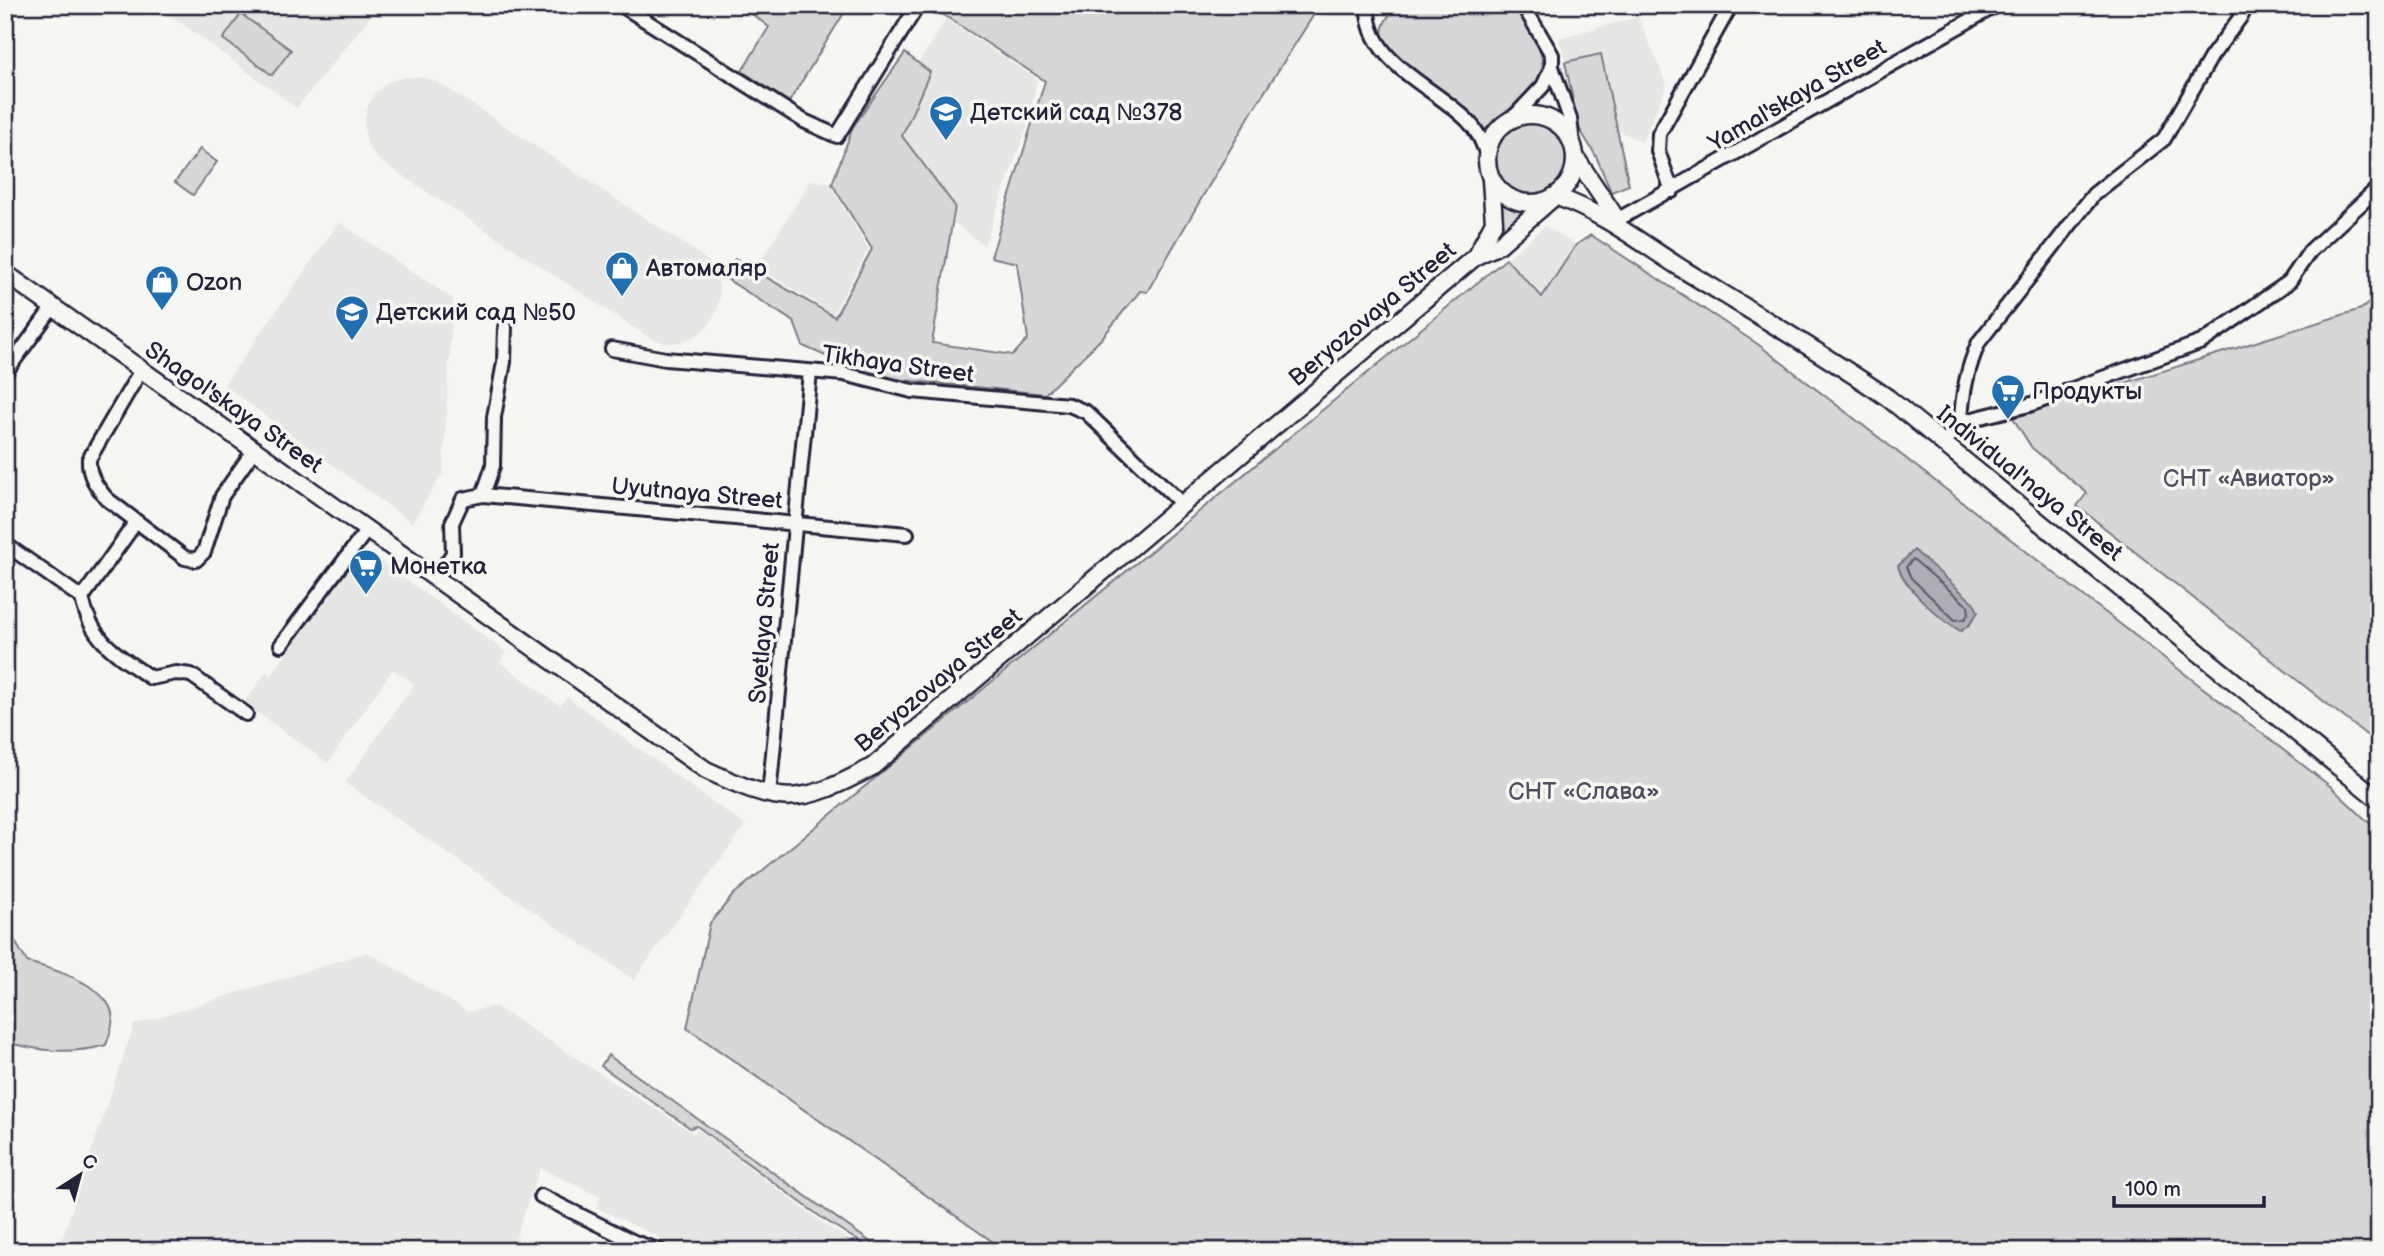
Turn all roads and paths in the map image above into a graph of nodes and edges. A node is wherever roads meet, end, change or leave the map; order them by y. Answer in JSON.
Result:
{"nodes":[{"id":1,"x":621,"y":5,"type":"edge"},
{"id":2,"x":918,"y":5,"type":"edge"},
{"id":3,"x":1368,"y":5,"type":"edge"},
{"id":4,"x":1523,"y":5,"type":"edge"},
{"id":5,"x":1731,"y":5,"type":"edge"},
{"id":6,"x":1997,"y":5,"type":"edge"},
{"id":7,"x":2245,"y":5,"type":"edge"},
{"id":8,"x":1552,"y":67,"type":"junction"},
{"id":9,"x":1511,"y":120,"type":"junction"},
{"id":10,"x":1574,"y":151,"type":"junction"},
{"id":11,"x":1487,"y":155,"type":"junction"},
{"id":12,"x":1490,"y":174,"type":"junction"},
{"id":13,"x":2379,"y":187,"type":"edge"},
{"id":14,"x":1672,"y":191,"type":"junction"},
{"id":15,"x":1555,"y":196,"type":"junction"},
{"id":16,"x":1617,"y":220,"type":"junction"},
{"id":17,"x":1629,"y":234,"type":"junction"},
{"id":18,"x":1476,"y":256,"type":"junction"},
{"id":19,"x":5,"y":273,"type":"edge"},
{"id":20,"x":53,"y":307,"type":"junction"},
{"id":21,"x":505,"y":327,"type":"dead end"},
{"id":22,"x":612,"y":349,"type":"dead end"},
{"id":23,"x":141,"y":370,"type":"junction"},
{"id":24,"x":810,"y":372,"type":"junction"},
{"id":25,"x":5,"y":373,"type":"edge"},
{"id":26,"x":1961,"y":422,"type":"junction"},
{"id":27,"x":1945,"y":442,"type":"junction"},
{"id":28,"x":254,"y":450,"type":"junction"},
{"id":29,"x":483,"y":495,"type":"junction"},
{"id":30,"x":1182,"y":504,"type":"junction"},
{"id":31,"x":136,"y":522,"type":"junction"},
{"id":32,"x":795,"y":522,"type":"junction"},
{"id":33,"x":367,"y":530,"type":"junction"},
{"id":34,"x":908,"y":534,"type":"dead end"},
{"id":35,"x":5,"y":544,"type":"edge"},
{"id":36,"x":436,"y":579,"type":"junction"},
{"id":37,"x":82,"y":598,"type":"junction"},
{"id":38,"x":281,"y":645,"type":"dead end"},
{"id":39,"x":246,"y":714,"type":"dead end"},
{"id":40,"x":769,"y":794,"type":"junction"},
{"id":41,"x":2379,"y":800,"type":"edge"},
{"id":42,"x":541,"y":1196,"type":"dead end"},
{"id":43,"x":661,"y":1251,"type":"edge"}],
"edges":[{"from":1,"to":2,"type":"street"},
{"from":3,"to":11,"type":"street"},
{"from":4,"to":8,"type":"street"},
{"from":5,"to":14,"type":"street"},
{"from":6,"to":14,"type":"street","name":"Yamal'skaya Street"},
{"from":7,"to":26,"type":"street"},
{"from":8,"to":9,"type":"street"},
{"from":8,"to":10,"type":"street"},
{"from":9,"to":10,"type":"main road"},
{"from":9,"to":11,"type":"main road"},
{"from":10,"to":15,"type":"main road"},
{"from":10,"to":16,"type":"main road","name":"Individual'naya Street"},
{"from":11,"to":12,"type":"main road"},
{"from":12,"to":15,"type":"main road"},
{"from":12,"to":18,"type":"main road","name":"Beryozovaya Street"},
{"from":13,"to":26,"type":"street"},
{"from":14,"to":16,"type":"street","name":"Yamal'skaya Street"},
{"from":15,"to":17,"type":"main road","name":"Individual'naya Street"},
{"from":15,"to":18,"type":"main road","name":"Beryozovaya Street"},
{"from":16,"to":17,"type":"main road","name":"Individual'naya Street"},
{"from":17,"to":27,"type":"main road","name":"Individual'naya Street"},
{"from":18,"to":30,"type":"main road","name":"Beryozovaya Street"},
{"from":19,"to":20,"type":"main road","name":"Shagol'skaya Street"},
{"from":20,"to":23,"type":"main road","name":"Shagol'skaya Street"},
{"from":20,"to":25,"type":"street"},
{"from":21,"to":29,"type":"street"},
{"from":22,"to":24,"type":"street","name":"Tikhaya Street"},
{"from":23,"to":28,"type":"main road","name":"Shagol'skaya Street"},
{"from":23,"to":31,"type":"street"},
{"from":24,"to":30,"type":"street","name":"Tikhaya Street"},
{"from":24,"to":32,"type":"street","name":"Svetlaya Street"},
{"from":26,"to":27,"type":"street"},
{"from":27,"to":41,"type":"main road","name":"Individual'naya Street"},
{"from":28,"to":31,"type":"street"},
{"from":28,"to":33,"type":"main road","name":"Shagol'skaya Street"},
{"from":29,"to":32,"type":"street","name":"Uyutnaya Street"},
{"from":29,"to":36,"type":"street"},
{"from":30,"to":40,"type":"main road","name":"Beryozovaya Street"},
{"from":31,"to":37,"type":"street"},
{"from":32,"to":34,"type":"street","name":"Uyutnaya Street"},
{"from":32,"to":40,"type":"street","name":"Svetlaya Street"},
{"from":33,"to":36,"type":"main road","name":"Shagol'skaya Street"},
{"from":33,"to":38,"type":"street"},
{"from":35,"to":37,"type":"street"},
{"from":36,"to":40,"type":"main road","name":"Beryozovaya Street"},
{"from":37,"to":39,"type":"street"},
{"from":42,"to":43,"type":"street"}]}
